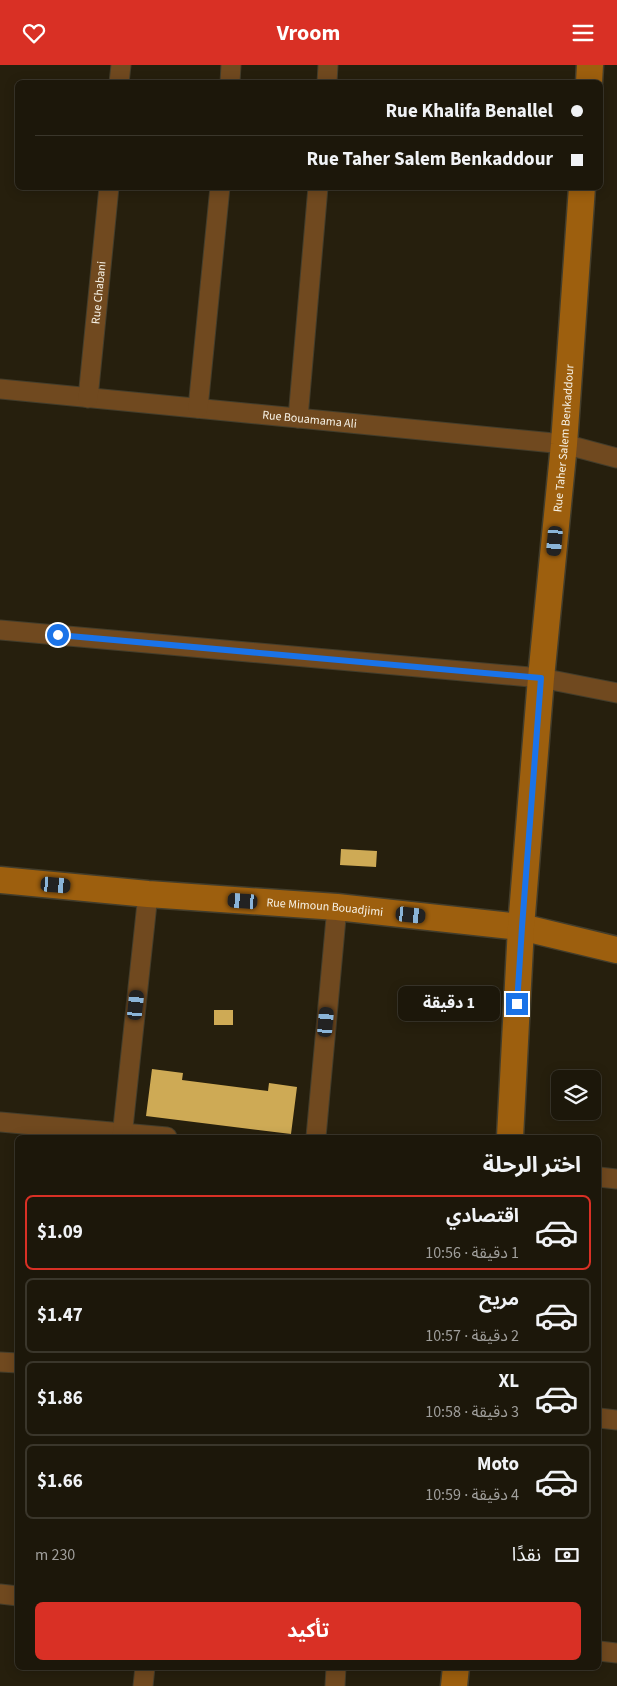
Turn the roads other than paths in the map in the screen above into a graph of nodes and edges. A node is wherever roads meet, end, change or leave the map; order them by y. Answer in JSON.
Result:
{"nodes":[{"id":1,"x":121,"y":65,"type":"edge"},
{"id":2,"x":231,"y":65,"type":"edge"},
{"id":3,"x":328,"y":65,"type":"edge"},
{"id":4,"x":590,"y":65,"type":"edge"},
{"id":5,"x":119,"y":80,"type":"edge"},
{"id":6,"x":230,"y":80,"type":"edge"},
{"id":7,"x":327,"y":80,"type":"edge"},
{"id":8,"x":589,"y":80,"type":"edge"},
{"id":9,"x":109,"y":190,"type":"edge"},
{"id":10,"x":220,"y":190,"type":"edge"},
{"id":11,"x":318,"y":190,"type":"edge"},
{"id":12,"x":582,"y":190,"type":"edge"},
{"id":13,"x":0,"y":389,"type":"edge"},
{"id":14,"x":88,"y":398,"type":"junction"},
{"id":15,"x":198,"y":408,"type":"junction"},
{"id":16,"x":298,"y":418,"type":"junction"},
{"id":17,"x":564,"y":444,"type":"junction"},
{"id":18,"x":617,"y":458,"type":"edge"},
{"id":19,"x":0,"y":630,"type":"edge"},
{"id":20,"x":541,"y":678,"type":"junction"},
{"id":21,"x":617,"y":693,"type":"edge"},
{"id":22,"x":0,"y":880,"type":"edge"},
{"id":23,"x":148,"y":894,"type":"junction"},
{"id":24,"x":337,"y":907,"type":"junction"},
{"id":25,"x":522,"y":927,"type":"junction"},
{"id":26,"x":617,"y":950,"type":"edge"},
{"id":27,"x":0,"y":1122,"type":"edge"},
{"id":28,"x":113,"y":1135,"type":"edge"},
{"id":29,"x":122,"y":1135,"type":"edge"},
{"id":30,"x":316,"y":1135,"type":"edge"},
{"id":31,"x":510,"y":1135,"type":"edge"},
{"id":32,"x":601,"y":1177,"type":"edge"},
{"id":33,"x":617,"y":1179,"type":"edge"},
{"id":34,"x":0,"y":1362,"type":"edge"},
{"id":35,"x":15,"y":1363,"type":"edge"},
{"id":36,"x":601,"y":1418,"type":"edge"},
{"id":37,"x":617,"y":1420,"type":"edge"},
{"id":38,"x":0,"y":1594,"type":"edge"},
{"id":39,"x":15,"y":1595,"type":"edge"},
{"id":40,"x":601,"y":1651,"type":"edge"},
{"id":41,"x":617,"y":1653,"type":"edge"},
{"id":42,"x":145,"y":1670,"type":"edge"},
{"id":43,"x":336,"y":1670,"type":"edge"},
{"id":44,"x":456,"y":1670,"type":"edge"},
{"id":45,"x":144,"y":1686,"type":"edge"},
{"id":46,"x":335,"y":1686,"type":"edge"},
{"id":47,"x":454,"y":1686,"type":"edge"}],
"edges":[{"from":1,"to":5,"type":"street"},
{"from":2,"to":6,"type":"street"},
{"from":3,"to":7,"type":"street"},
{"from":4,"to":8,"type":"street"},
{"from":9,"to":14,"type":"street","name":"Rue Chabani"},
{"from":10,"to":15,"type":"street"},
{"from":11,"to":16,"type":"street"},
{"from":12,"to":17,"type":"street","name":"Rue Taher Salem Benkaddour"},
{"from":13,"to":14,"type":"street","name":"Rue Bouamama Ali"},
{"from":14,"to":15,"type":"street","name":"Rue Bouamama Ali"},
{"from":15,"to":16,"type":"street","name":"Rue Bouamama Ali"},
{"from":16,"to":17,"type":"street","name":"Rue Bouamama Ali"},
{"from":17,"to":18,"type":"street","name":"Rue Bouamama Ali"},
{"from":17,"to":20,"type":"street","name":"Rue Taher Salem Benkaddour"},
{"from":19,"to":20,"type":"street"},
{"from":20,"to":21,"type":"street"},
{"from":20,"to":25,"type":"street","name":"Rue Taher Salem Benkaddour"},
{"from":22,"to":23,"type":"street","name":"Rue Mimoun Bouadjimi"},
{"from":23,"to":24,"type":"street","name":"Rue Mimoun Bouadjimi"},
{"from":23,"to":29,"type":"street"},
{"from":24,"to":25,"type":"street","name":"Rue Mimoun Bouadjimi"},
{"from":24,"to":30,"type":"street"},
{"from":25,"to":26,"type":"street","name":"Rue Mimoun Bouadjimi"},
{"from":25,"to":31,"type":"street","name":"Rue Taher Salem Benkaddour"},
{"from":27,"to":28,"type":"street"},
{"from":32,"to":33,"type":"street"},
{"from":34,"to":35,"type":"street"},
{"from":36,"to":37,"type":"street"},
{"from":38,"to":39,"type":"street"},
{"from":40,"to":41,"type":"street"},
{"from":42,"to":45,"type":"street"},
{"from":43,"to":46,"type":"street"},
{"from":44,"to":47,"type":"street"}]}
